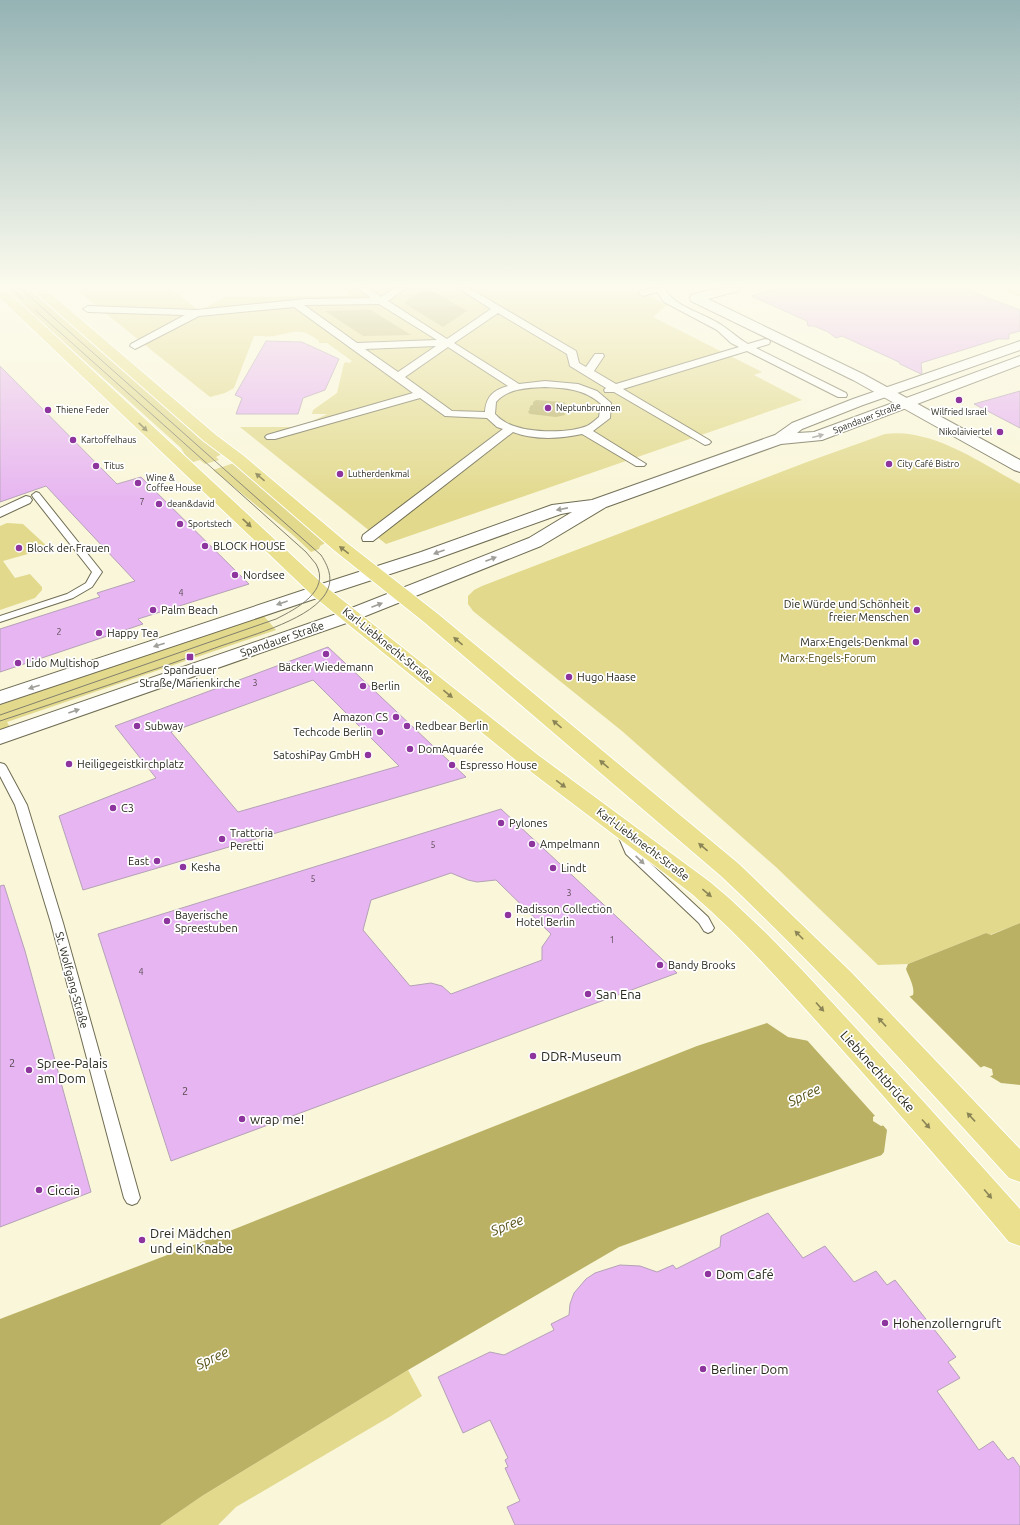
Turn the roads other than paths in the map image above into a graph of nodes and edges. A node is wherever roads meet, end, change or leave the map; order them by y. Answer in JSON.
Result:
{"nodes":[{"id":1,"x":72,"y":359,"type":"edge"},
{"id":2,"x":119,"y":359,"type":"edge"},
{"id":3,"x":373,"y":359,"type":"edge"},
{"id":4,"x":424,"y":359,"type":"edge"},
{"id":5,"x":473,"y":359,"type":"edge"},
{"id":6,"x":573,"y":359,"type":"edge"},
{"id":7,"x":597,"y":359,"type":"edge"},
{"id":8,"x":709,"y":359,"type":"edge"},
{"id":9,"x":772,"y":359,"type":"edge"},
{"id":10,"x":821,"y":359,"type":"edge"},
{"id":11,"x":983,"y":359,"type":"edge"},
{"id":12,"x":1019,"y":361,"type":"edge"},
{"id":13,"x":588,"y":372,"type":"junction"},
{"id":14,"x":398,"y":377,"type":"junction"},
{"id":15,"x":516,"y":387,"type":"junction"},
{"id":16,"x":615,"y":388,"type":"junction"},
{"id":17,"x":885,"y":392,"type":"junction"},
{"id":18,"x":422,"y":394,"type":"junction"},
{"id":19,"x":596,"y":394,"type":"junction"},
{"id":20,"x":842,"y":395,"type":"dead end"},
{"id":21,"x":905,"y":404,"type":"junction"},
{"id":22,"x":490,"y":415,"type":"junction"},
{"id":23,"x":510,"y":429,"type":"junction"},
{"id":24,"x":584,"y":430,"type":"junction"},
{"id":25,"x":271,"y":437,"type":"dead end"},
{"id":26,"x":779,"y":439,"type":"junction"},
{"id":27,"x":705,"y":442,"type":"dead end"},
{"id":28,"x":640,"y":464,"type":"dead end"},
{"id":29,"x":1020,"y":467,"type":"edge"},
{"id":30,"x":31,"y":498,"type":"joint"},
{"id":31,"x":600,"y":503,"type":"junction"},
{"id":32,"x":0,"y":513,"type":"edge"},
{"id":33,"x":368,"y":538,"type":"dead end"},
{"id":34,"x":375,"y":574,"type":"junction"},
{"id":35,"x":319,"y":591,"type":"junction"},
{"id":36,"x":403,"y":595,"type":"junction"},
{"id":37,"x":351,"y":615,"type":"junction"},
{"id":38,"x":0,"y":619,"type":"edge"},
{"id":39,"x":0,"y":698,"type":"edge"},
{"id":40,"x":0,"y":737,"type":"edge"},
{"id":41,"x":0,"y":766,"type":"edge"},
{"id":42,"x":620,"y":827,"type":"junction"},
{"id":43,"x":708,"y":928,"type":"dead end"},
{"id":44,"x":794,"y":978,"type":"joint"},
{"id":45,"x":1020,"y":1169,"type":"edge"},
{"id":46,"x":132,"y":1198,"type":"dead end"},
{"id":47,"x":1020,"y":1232,"type":"edge"}],
"edges":[{"from":1,"to":35,"type":"main road","name":"Karl-Liebknecht-Straße","one_way":true},
{"from":34,"to":2,"type":"main road","one_way":true},
{"from":3,"to":14,"type":"street"},
{"from":4,"to":14,"type":"street"},
{"from":5,"to":15,"type":"street"},
{"from":6,"to":13,"type":"street"},
{"from":7,"to":13,"type":"street"},
{"from":8,"to":16,"type":"street"},
{"from":9,"to":20,"type":"street"},
{"from":10,"to":17,"type":"main road"},
{"from":11,"to":17,"type":"main road","name":"Spandauer Straße"},
{"from":12,"to":21,"type":"main road","name":"Spandauer Straße"},
{"from":13,"to":16,"type":"street"},
{"from":14,"to":18,"type":"street"},
{"from":15,"to":19,"type":"street"},
{"from":15,"to":22,"type":"street"},
{"from":16,"to":19,"type":"street"},
{"from":16,"to":27,"type":"street"},
{"from":17,"to":21,"type":"main road"},
{"from":17,"to":26,"type":"main road","name":"Spandauer Straße"},
{"from":18,"to":22,"type":"street"},
{"from":18,"to":25,"type":"street"},
{"from":19,"to":24,"type":"street"},
{"from":26,"to":21,"type":"main road","name":"Spandauer Straße","one_way":true},
{"from":21,"to":29,"type":"main road"},
{"from":22,"to":23,"type":"street"},
{"from":23,"to":24,"type":"street"},
{"from":23,"to":33,"type":"street"},
{"from":24,"to":28,"type":"street"},
{"from":26,"to":31,"type":"main road","name":"Spandauer Straße"},
{"from":30,"to":32,"type":"street"},
{"from":30,"to":38,"type":"lane"},
{"from":31,"to":34,"type":"main road","name":"Spandauer Straße","one_way":true},
{"from":36,"to":31,"type":"main road","name":"Spandauer Straße","one_way":true},
{"from":34,"to":35,"type":"main road","name":"Spandauer Straße"},
{"from":34,"to":36,"type":"main road"},
{"from":35,"to":37,"type":"main road","name":"Karl-Liebknecht-Straße"},
{"from":35,"to":39,"type":"main road","name":"Spandauer Straße","one_way":true},
{"from":37,"to":36,"type":"main road","name":"Spandauer Straße","one_way":true},
{"from":45,"to":36,"type":"main road","one_way":true},
{"from":40,"to":37,"type":"main road","name":"Spandauer Straße","one_way":true},
{"from":37,"to":42,"type":"main road","name":"Karl-Liebknecht-Straße","one_way":true},
{"from":41,"to":46,"type":"lane","name":"St. Wolfgang-Straße"},
{"from":42,"to":43,"type":"lane","one_way":true},
{"from":42,"to":44,"type":"main road","name":"Karl-Liebknecht-Straße","one_way":true},
{"from":44,"to":47,"type":"main road","name":"Liebknechtbrücke","one_way":true}]}
